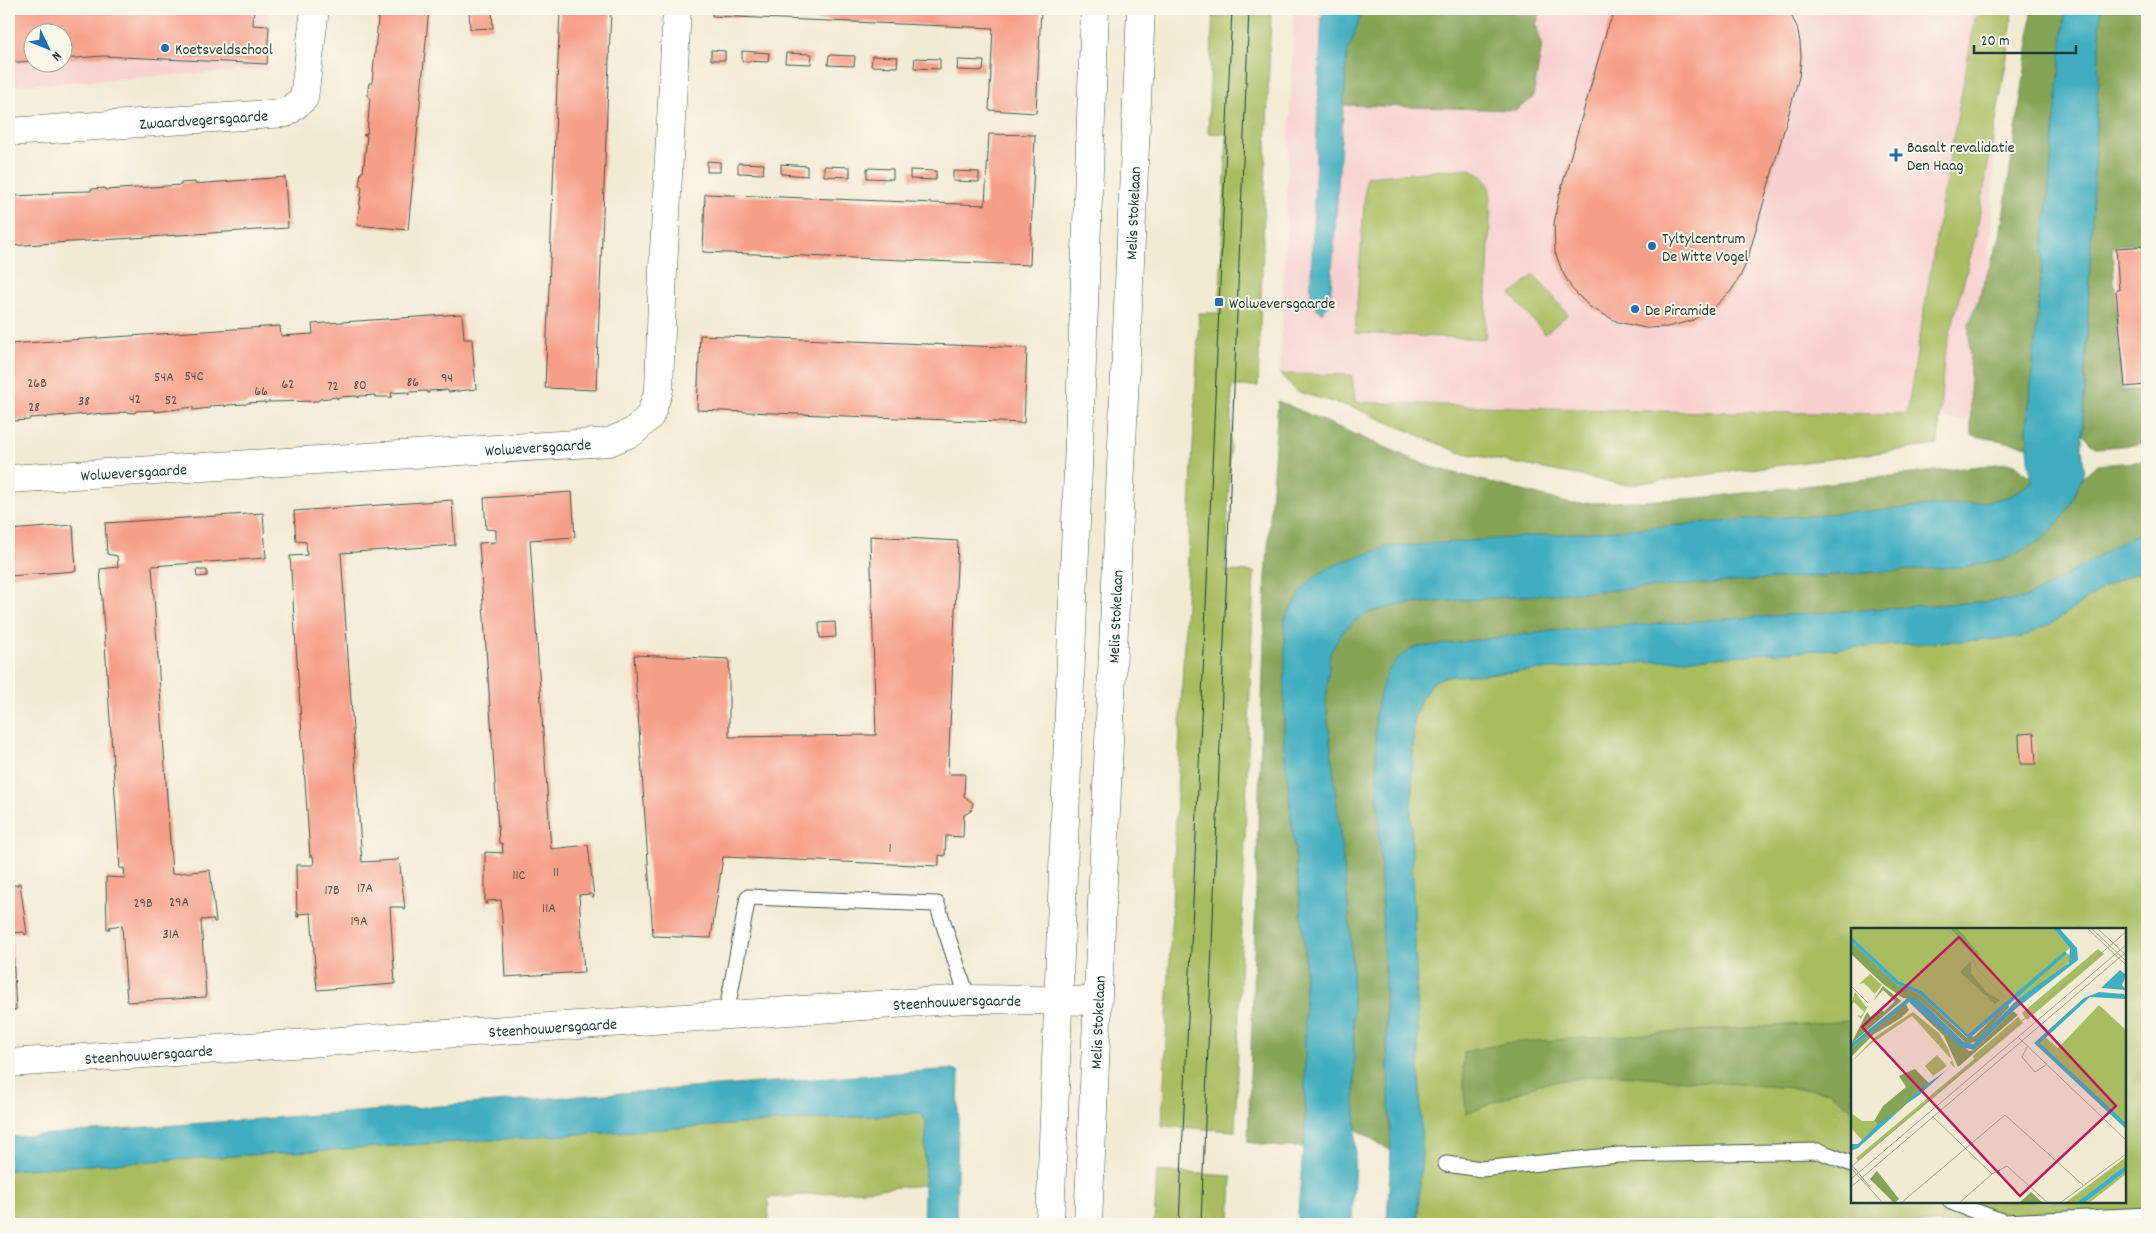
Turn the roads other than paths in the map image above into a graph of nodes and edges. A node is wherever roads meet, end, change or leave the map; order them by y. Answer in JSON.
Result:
{"nodes":[{"id":1,"x":315,"y":9,"type":"edge"},
{"id":2,"x":677,"y":9,"type":"edge"},
{"id":3,"x":1096,"y":9,"type":"edge"},
{"id":4,"x":1141,"y":9,"type":"edge"},
{"id":5,"x":9,"y":132,"type":"edge"},
{"id":6,"x":9,"y":479,"type":"edge"},
{"id":7,"x":968,"y":999,"type":"junction"},
{"id":8,"x":1059,"y":1000,"type":"junction"},
{"id":9,"x":1098,"y":1001,"type":"junction"},
{"id":10,"x":726,"y":1015,"type":"junction"},
{"id":11,"x":9,"y":1063,"type":"edge"},
{"id":12,"x":1446,"y":1164,"type":"dead end"},
{"id":13,"x":1851,"y":1164,"type":"edge"},
{"id":14,"x":1953,"y":1203,"type":"edge"},
{"id":15,"x":2147,"y":1215,"type":"edge"},
{"id":16,"x":1050,"y":1224,"type":"edge"},
{"id":17,"x":1088,"y":1224,"type":"edge"}],
"edges":[{"from":1,"to":5,"type":"street","name":"Zwaardvegersgaarde"},
{"from":2,"to":6,"type":"street","name":"Wolweversgaarde"},
{"from":3,"to":8,"type":"street"},
{"from":4,"to":9,"type":"street","name":"Melis Stokelaan"},
{"from":7,"to":8,"type":"street","name":"Steenhouwersgaarde"},
{"from":7,"to":10,"type":"street","name":"Steenhouwersgaarde"},
{"from":7,"to":10,"type":"lane"},
{"from":8,"to":9,"type":"street","name":"Steenhouwersgaarde"},
{"from":8,"to":16,"type":"street"},
{"from":9,"to":17,"type":"street","name":"Melis Stokelaan"},
{"from":10,"to":11,"type":"street","name":"Steenhouwersgaarde"},
{"from":12,"to":13,"type":"lane"},
{"from":14,"to":15,"type":"lane"}]}
